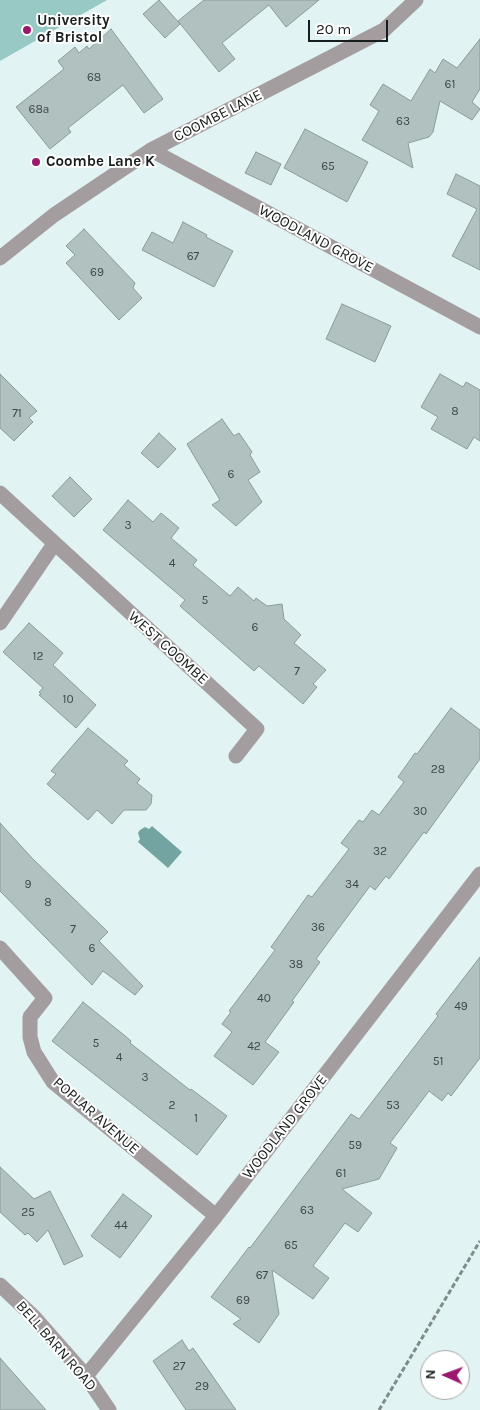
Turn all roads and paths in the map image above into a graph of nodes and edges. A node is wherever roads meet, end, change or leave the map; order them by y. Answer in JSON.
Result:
{"nodes":[{"id":1,"x":416,"y":0,"type":"edge"},
{"id":2,"x":151,"y":150,"type":"junction"},
{"id":3,"x":0,"y":258,"type":"edge"},
{"id":4,"x":480,"y":327,"type":"edge"},
{"id":5,"x":0,"y":493,"type":"edge"},
{"id":6,"x":54,"y":544,"type":"junction"},
{"id":7,"x":0,"y":622,"type":"edge"},
{"id":8,"x":236,"y":756,"type":"dead end"},
{"id":9,"x":480,"y":874,"type":"edge"},
{"id":10,"x":0,"y":948,"type":"edge"},
{"id":11,"x":216,"y":1216,"type":"junction"},
{"id":12,"x":480,"y":1241,"type":"edge"},
{"id":13,"x":0,"y":1285,"type":"edge"},
{"id":14,"x":86,"y":1376,"type":"junction"},
{"id":15,"x":109,"y":1410,"type":"edge"},
{"id":16,"x":379,"y":1410,"type":"edge"}],
"edges":[{"from":1,"to":2,"type":"street","name":"COOMBE LANE"},
{"from":2,"to":3,"type":"street","name":"COOMBE LANE"},
{"from":2,"to":4,"type":"street","name":"WOODLAND GROVE"},
{"from":5,"to":6,"type":"street","name":"WEST COOMBE"},
{"from":6,"to":7,"type":"street"},
{"from":6,"to":8,"type":"street","name":"WEST COOMBE"},
{"from":9,"to":11,"type":"street","name":"WOODLAND GROVE"},
{"from":10,"to":11,"type":"street","name":"POPLAR AVENUE"},
{"from":11,"to":14,"type":"street","name":"WOODLAND GROVE"},
{"from":12,"to":16,"type":"path"},
{"from":13,"to":14,"type":"street","name":"BELL BARN ROAD"},
{"from":14,"to":15,"type":"street","name":"BELL BARN ROAD"}]}
